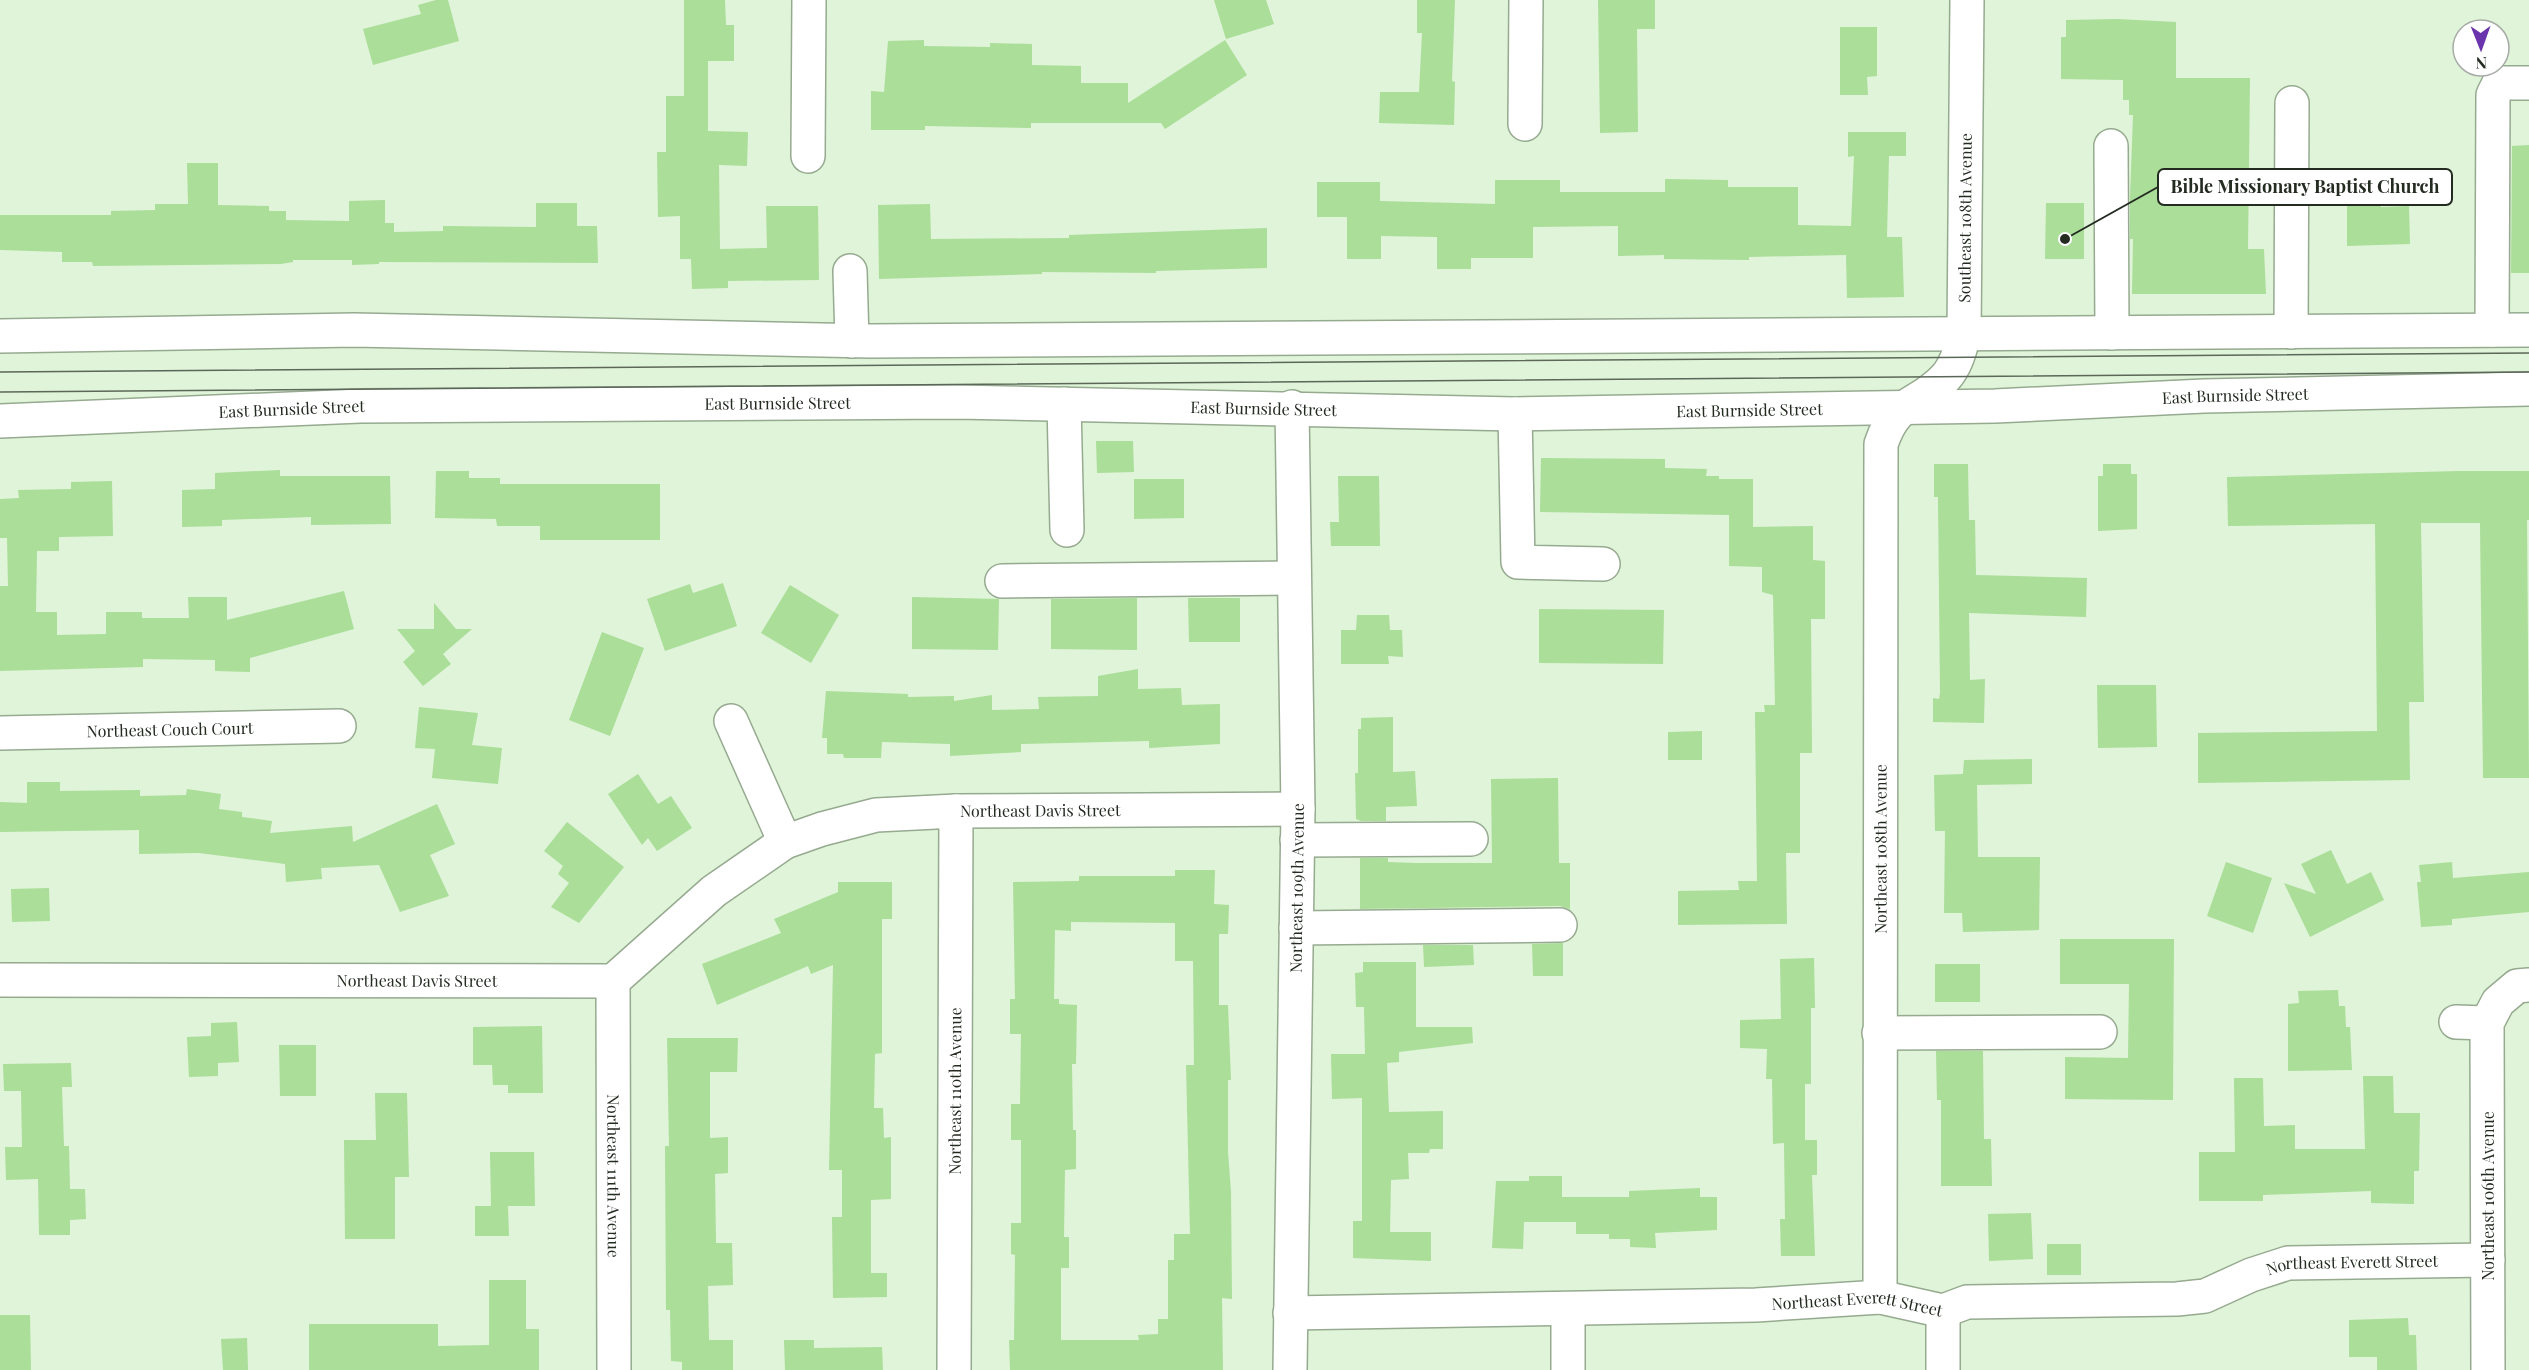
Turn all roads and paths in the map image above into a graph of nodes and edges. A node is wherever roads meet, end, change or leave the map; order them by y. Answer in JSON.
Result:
{"nodes":[{"id":1,"x":809,"y":0,"type":"edge"},
{"id":2,"x":1526,"y":0,"type":"edge"},
{"id":3,"x":1967,"y":0,"type":"edge"},
{"id":4,"x":2529,"y":83,"type":"edge"},
{"id":5,"x":2292,"y":103,"type":"dead end"},
{"id":6,"x":1525,"y":124,"type":"dead end"},
{"id":7,"x":2111,"y":146,"type":"dead end"},
{"id":8,"x":808,"y":156,"type":"dead end"},
{"id":9,"x":850,"y":271,"type":"dead end"},
{"id":10,"x":2492,"y":330,"type":"junction"},
{"id":11,"x":2529,"y":330,"type":"edge"},
{"id":12,"x":2291,"y":332,"type":"junction"},
{"id":13,"x":2112,"y":333,"type":"junction"},
{"id":14,"x":1964,"y":335,"type":"junction"},
{"id":15,"x":0,"y":336,"type":"edge"},
{"id":16,"x":852,"y":341,"type":"junction"},
{"id":17,"x":2529,"y":389,"type":"edge"},
{"id":18,"x":1064,"y":404,"type":"junction"},
{"id":19,"x":1292,"y":407,"type":"junction"},
{"id":20,"x":1902,"y":409,"type":"junction"},
{"id":21,"x":1515,"y":414,"type":"junction"},
{"id":22,"x":0,"y":421,"type":"edge"},
{"id":23,"x":1067,"y":530,"type":"dead end"},
{"id":24,"x":1603,"y":564,"type":"dead end"},
{"id":25,"x":1294,"y":578,"type":"junction"},
{"id":26,"x":1002,"y":580,"type":"dead end"},
{"id":27,"x":731,"y":721,"type":"dead end"},
{"id":28,"x":339,"y":726,"type":"dead end"},
{"id":29,"x":0,"y":732,"type":"edge"},
{"id":30,"x":956,"y":811,"type":"junction"},
{"id":31,"x":1297,"y":825,"type":"junction"},
{"id":32,"x":1471,"y":840,"type":"dead end"},
{"id":33,"x":785,"y":842,"type":"junction"},
{"id":34,"x":1560,"y":925,"type":"dead end"},
{"id":35,"x":1296,"y":928,"type":"junction"},
{"id":36,"x":0,"y":980,"type":"edge"},
{"id":37,"x":613,"y":981,"type":"junction"},
{"id":38,"x":2529,"y":985,"type":"edge"},
{"id":39,"x":2100,"y":1032,"type":"dead end"},
{"id":40,"x":1879,"y":1034,"type":"junction"},
{"id":41,"x":2488,"y":1260,"type":"junction"},
{"id":42,"x":1880,"y":1297,"type":"junction"},
{"id":43,"x":1568,"y":1308,"type":"junction"},
{"id":44,"x":1943,"y":1311,"type":"junction"},
{"id":45,"x":1290,"y":1313,"type":"junction"},
{"id":46,"x":614,"y":1370,"type":"edge"},
{"id":47,"x":954,"y":1370,"type":"edge"},
{"id":48,"x":1290,"y":1370,"type":"edge"},
{"id":49,"x":1568,"y":1370,"type":"edge"},
{"id":50,"x":1943,"y":1370,"type":"edge"},
{"id":51,"x":2488,"y":1370,"type":"edge"}],
"edges":[{"from":1,"to":8,"type":"street"},
{"from":2,"to":6,"type":"street"},
{"from":3,"to":14,"type":"street","name":"Southeast 108th Avenue"},
{"from":4,"to":10,"type":"street"},
{"from":5,"to":12,"type":"street"},
{"from":7,"to":13,"type":"street"},
{"from":9,"to":16,"type":"street"},
{"from":10,"to":11,"type":"street"},
{"from":10,"to":12,"type":"street"},
{"from":12,"to":13,"type":"street"},
{"from":13,"to":14,"type":"street"},
{"from":14,"to":16,"type":"street"},
{"from":14,"to":20,"type":"street","name":"Southeast 108th Avenue"},
{"from":15,"to":16,"type":"street"},
{"from":17,"to":20,"type":"street","name":"East Burnside Street"},
{"from":18,"to":19,"type":"street","name":"East Burnside Street"},
{"from":18,"to":22,"type":"street","name":"East Burnside Street"},
{"from":18,"to":23,"type":"street"},
{"from":19,"to":21,"type":"street","name":"East Burnside Street"},
{"from":19,"to":25,"type":"street","name":"Northeast 109th Avenue"},
{"from":20,"to":21,"type":"street","name":"East Burnside Street"},
{"from":20,"to":40,"type":"street","name":"Northeast 108th Avenue"},
{"from":21,"to":24,"type":"street"},
{"from":25,"to":26,"type":"street"},
{"from":25,"to":31,"type":"street","name":"Northeast 109th Avenue"},
{"from":27,"to":33,"type":"street"},
{"from":28,"to":29,"type":"street","name":"Northeast Couch Court"},
{"from":30,"to":31,"type":"street","name":"Northeast Davis Street"},
{"from":30,"to":33,"type":"street","name":"Northeast Davis Street"},
{"from":30,"to":47,"type":"street","name":"Northeast 110th Avenue"},
{"from":31,"to":32,"type":"street","name":"Northeast Davis Street"},
{"from":31,"to":35,"type":"street","name":"Northeast 109th Avenue"},
{"from":33,"to":37,"type":"street","name":"Northeast Davis Street"},
{"from":34,"to":35,"type":"street"},
{"from":35,"to":45,"type":"street","name":"Northeast 109th Avenue"},
{"from":36,"to":37,"type":"street","name":"Northeast Davis Street"},
{"from":37,"to":46,"type":"street","name":"Northeast 111th Avenue"},
{"from":38,"to":41,"type":"street","name":"Northeast 106th Avenue"},
{"from":39,"to":40,"type":"street"},
{"from":40,"to":42,"type":"street","name":"Northeast 108th Avenue"},
{"from":41,"to":44,"type":"street","name":"Northeast Everett Street"},
{"from":41,"to":51,"type":"street","name":"Northeast 106th Avenue"},
{"from":42,"to":43,"type":"street","name":"Northeast Everett Street"},
{"from":42,"to":44,"type":"street","name":"Northeast Everett Street"},
{"from":43,"to":45,"type":"street","name":"Northeast Everett Street"},
{"from":43,"to":49,"type":"street"},
{"from":44,"to":50,"type":"street"},
{"from":45,"to":48,"type":"street","name":"Northeast 109th Avenue"}]}
